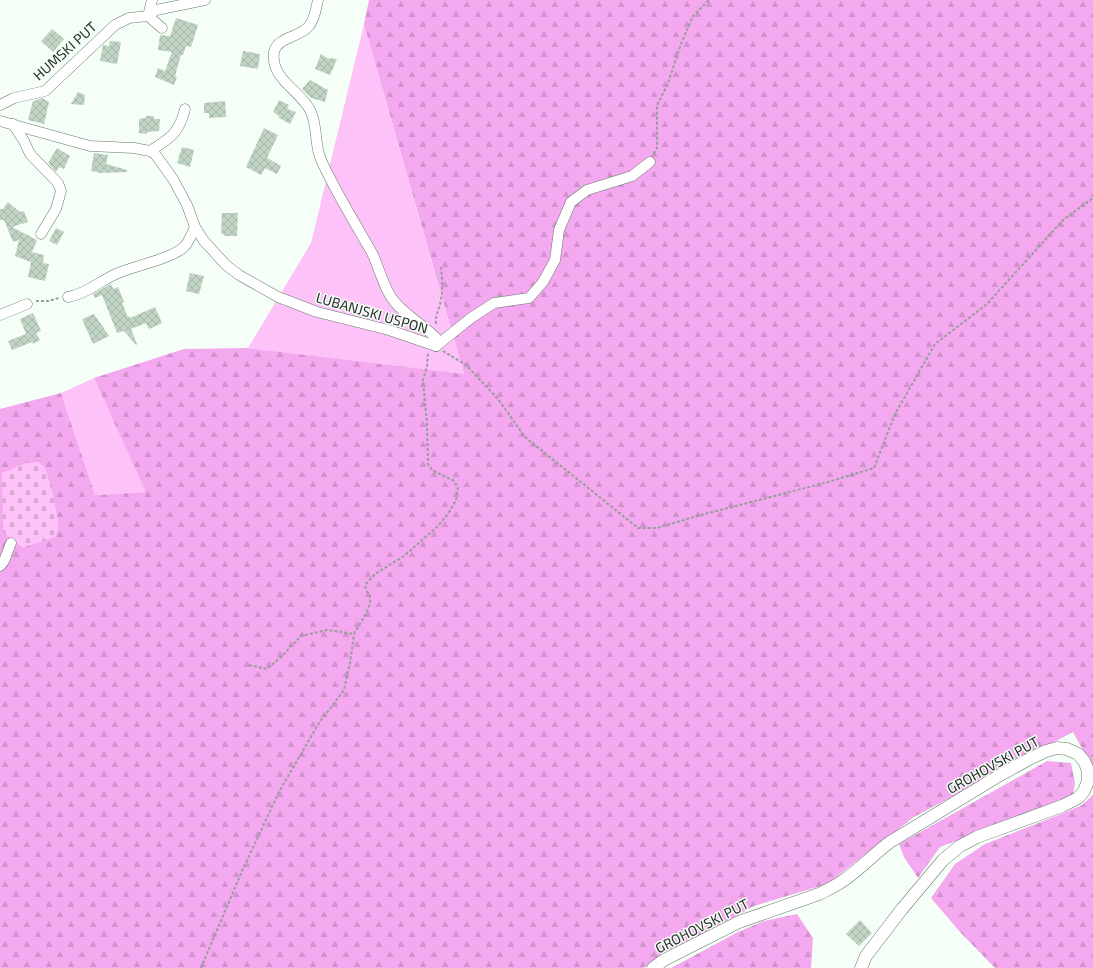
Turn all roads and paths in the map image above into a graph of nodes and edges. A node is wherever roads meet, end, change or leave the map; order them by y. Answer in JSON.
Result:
{"nodes":[{"id":1,"x":152,"y":0,"type":"edge"},
{"id":2,"x":205,"y":0,"type":"edge"},
{"id":3,"x":318,"y":0,"type":"edge"},
{"id":4,"x":709,"y":0,"type":"edge"},
{"id":5,"x":148,"y":16,"type":"junction"},
{"id":6,"x":162,"y":28,"type":"dead end"},
{"id":7,"x":0,"y":105,"type":"edge"},
{"id":8,"x":185,"y":109,"type":"dead end"},
{"id":9,"x":0,"y":121,"type":"edge"},
{"id":10,"x":13,"y":124,"type":"junction"},
{"id":11,"x":150,"y":151,"type":"junction"},
{"id":12,"x":650,"y":162,"type":"joint"},
{"id":13,"x":1093,"y":198,"type":"edge"},
{"id":14,"x":195,"y":227,"type":"junction"},
{"id":15,"x":41,"y":234,"type":"dead end"},
{"id":16,"x":441,"y":267,"type":"dead end"},
{"id":17,"x":68,"y":297,"type":"joint"},
{"id":18,"x":28,"y":304,"type":"joint"},
{"id":19,"x":0,"y":315,"type":"edge"},
{"id":20,"x":433,"y":342,"type":"junction"},
{"id":21,"x":11,"y":543,"type":"dead end"},
{"id":22,"x":0,"y":566,"type":"edge"},
{"id":23,"x":354,"y":634,"type":"junction"},
{"id":24,"x":249,"y":665,"type":"dead end"},
{"id":25,"x":201,"y":968,"type":"edge"},
{"id":26,"x":653,"y":968,"type":"edge"},
{"id":27,"x":861,"y":968,"type":"edge"}],
"edges":[{"from":1,"to":5,"type":"street"},
{"from":2,"to":5,"type":"street","name":"HUMSKI PUT"},
{"from":3,"to":20,"type":"street","name":"LUBANJSKI USPON"},
{"from":4,"to":12,"type":"path"},
{"from":5,"to":6,"type":"street"},
{"from":5,"to":7,"type":"street","name":"HUMSKI PUT"},
{"from":8,"to":11,"type":"street"},
{"from":9,"to":10,"type":"street"},
{"from":10,"to":11,"type":"street"},
{"from":10,"to":15,"type":"street"},
{"from":11,"to":14,"type":"street","name":"LUBANJSKI USPON"},
{"from":12,"to":20,"type":"street"},
{"from":13,"to":20,"type":"path"},
{"from":14,"to":17,"type":"street"},
{"from":14,"to":20,"type":"street","name":"LUBANJSKI USPON"},
{"from":16,"to":20,"type":"path"},
{"from":17,"to":18,"type":"path"},
{"from":18,"to":19,"type":"street"},
{"from":20,"to":23,"type":"path"},
{"from":21,"to":22,"type":"street"},
{"from":23,"to":24,"type":"path"},
{"from":23,"to":25,"type":"path"},
{"from":26,"to":27,"type":"main road","name":"GROHOVSKI PUT"}]}
